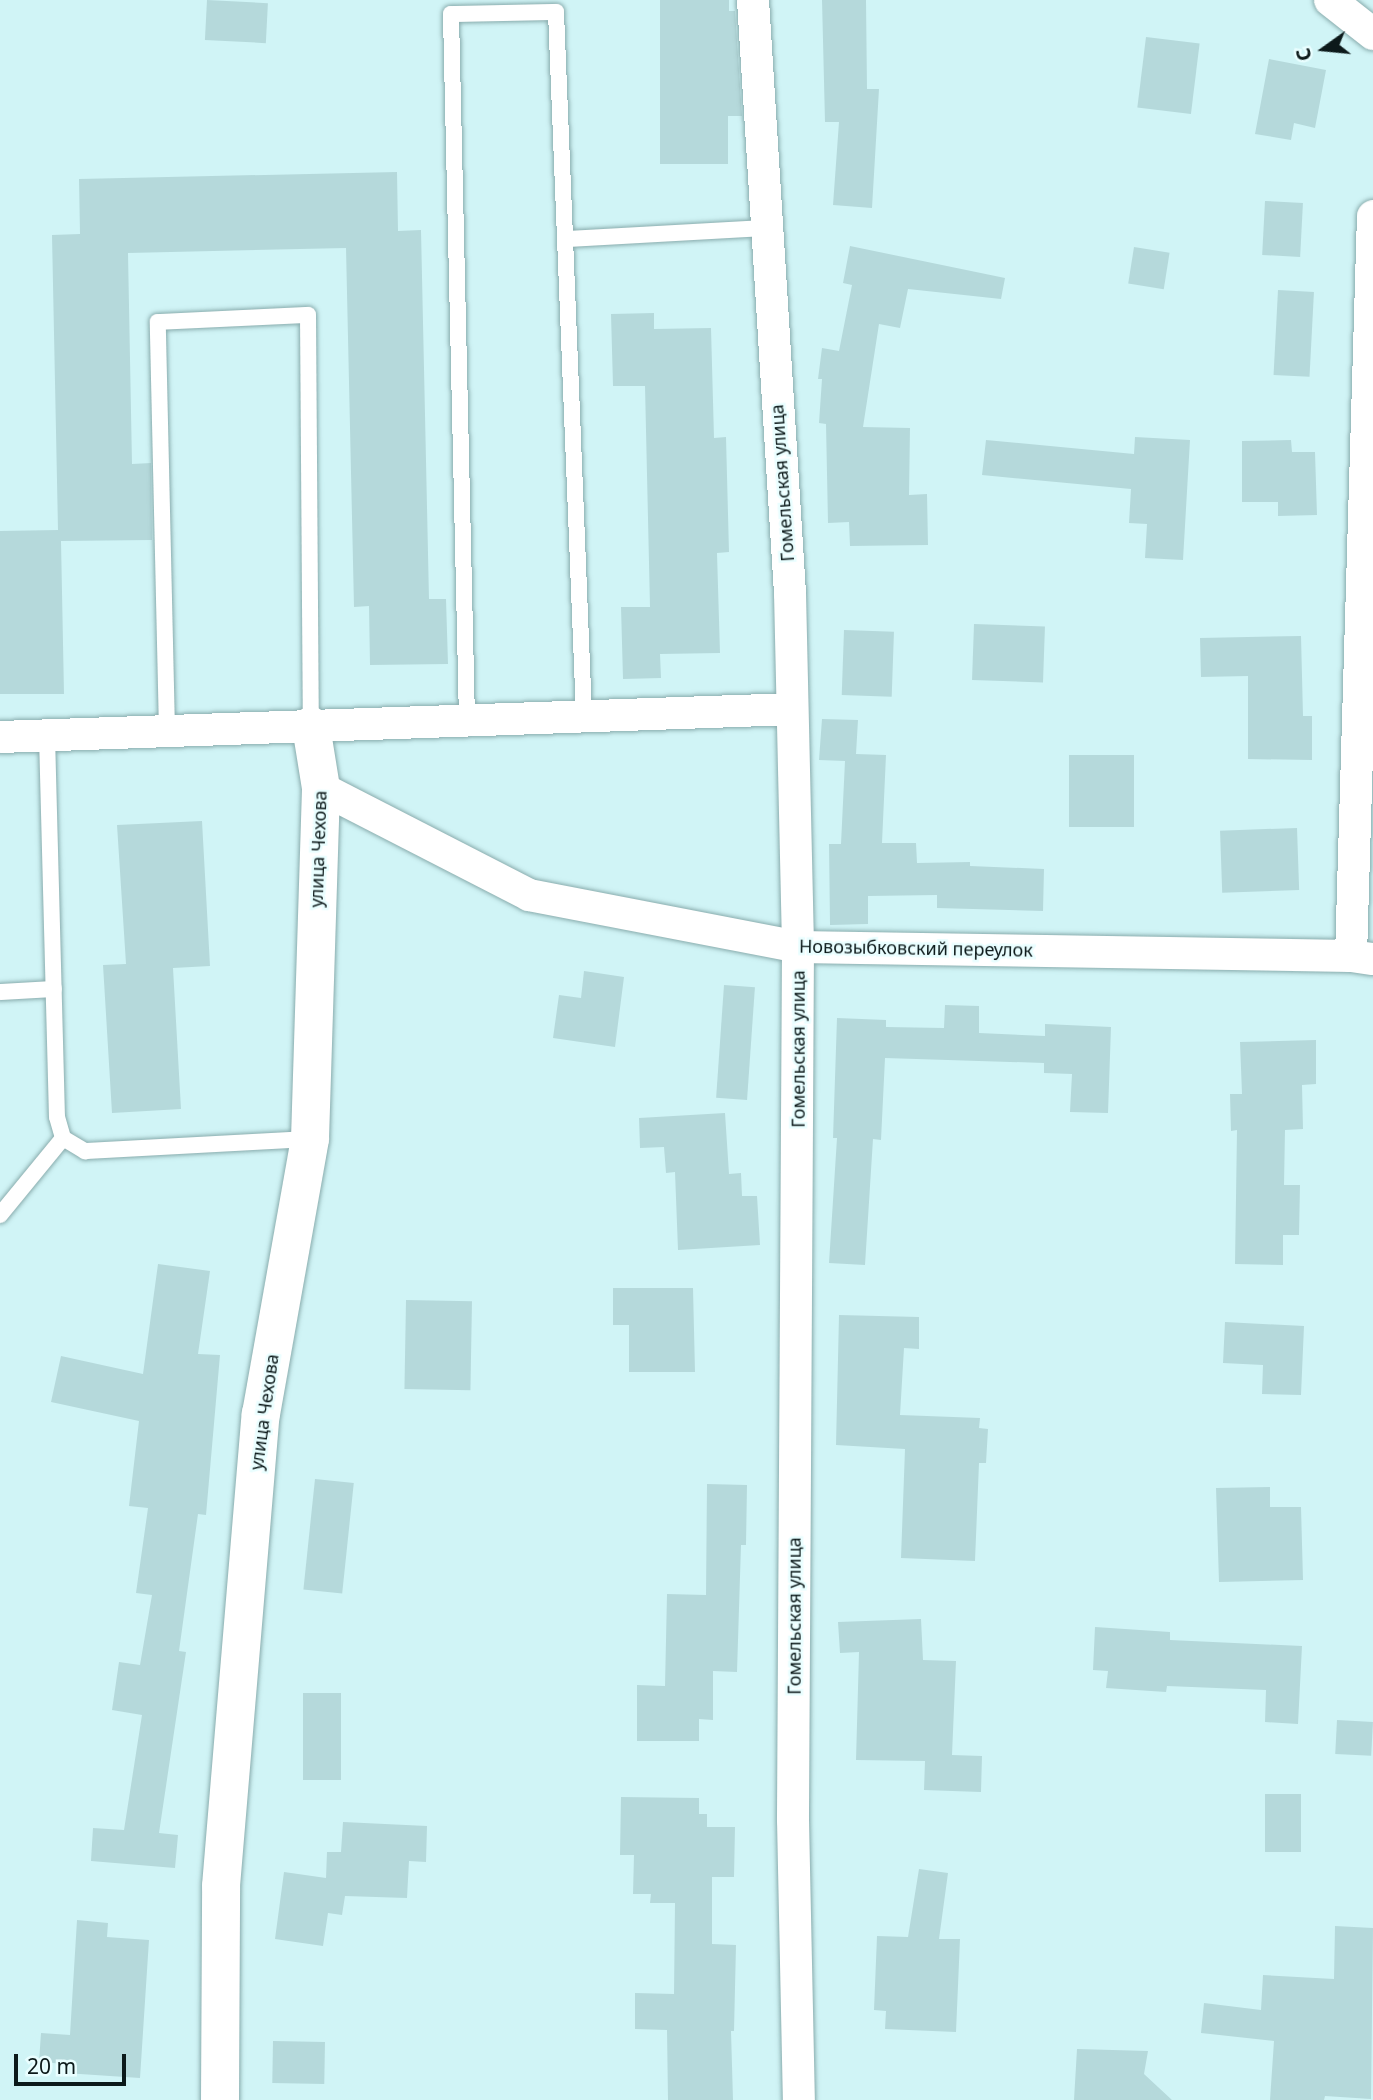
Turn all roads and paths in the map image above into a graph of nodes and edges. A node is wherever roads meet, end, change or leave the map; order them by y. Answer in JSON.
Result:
{"nodes":[{"id":1,"x":752,"y":0,"type":"edge"},
{"id":2,"x":1330,"y":0,"type":"edge"},
{"id":3,"x":1373,"y":34,"type":"edge"},
{"id":4,"x":1373,"y":216,"type":"edge"},
{"id":5,"x":765,"y":228,"type":"junction"},
{"id":6,"x":567,"y":239,"type":"junction"},
{"id":7,"x":792,"y":709,"type":"junction"},
{"id":8,"x":584,"y":714,"type":"junction"},
{"id":9,"x":467,"y":720,"type":"junction"},
{"id":10,"x":311,"y":726,"type":"junction"},
{"id":11,"x":167,"y":731,"type":"junction"},
{"id":12,"x":47,"y":736,"type":"junction"},
{"id":13,"x":0,"y":737,"type":"edge"},
{"id":14,"x":321,"y":788,"type":"junction"},
{"id":15,"x":798,"y":947,"type":"junction"},
{"id":16,"x":1362,"y":958,"type":"edge"},
{"id":17,"x":54,"y":989,"type":"junction"},
{"id":18,"x":0,"y":992,"type":"edge"},
{"id":19,"x":64,"y":1138,"type":"junction"},
{"id":20,"x":310,"y":1139,"type":"junction"},
{"id":21,"x":0,"y":1215,"type":"edge"},
{"id":22,"x":220,"y":2100,"type":"edge"},
{"id":23,"x":799,"y":2100,"type":"edge"}],
"edges":[{"from":1,"to":5,"type":"street","name":"Гомельская улица"},
{"from":2,"to":3,"type":"street"},
{"from":4,"to":16,"type":"street"},
{"from":5,"to":6,"type":"lane"},
{"from":5,"to":7,"type":"street","name":"Гомельская улица"},
{"from":6,"to":8,"type":"lane"},
{"from":6,"to":9,"type":"lane"},
{"from":7,"to":8,"type":"street"},
{"from":7,"to":15,"type":"street","name":"Гомельская улица"},
{"from":8,"to":9,"type":"street"},
{"from":9,"to":10,"type":"street"},
{"from":10,"to":11,"type":"street"},
{"from":10,"to":11,"type":"lane"},
{"from":10,"to":14,"type":"street","name":"улица Чехова"},
{"from":11,"to":12,"type":"street"},
{"from":12,"to":13,"type":"street"},
{"from":12,"to":17,"type":"lane"},
{"from":14,"to":15,"type":"street","name":"Новозыбковский переулок"},
{"from":14,"to":20,"type":"street","name":"улица Чехова"},
{"from":15,"to":16,"type":"street","name":"Новозыбковский переулок"},
{"from":15,"to":23,"type":"street","name":"Гомельская улица"},
{"from":17,"to":18,"type":"lane"},
{"from":17,"to":19,"type":"lane"},
{"from":19,"to":20,"type":"lane"},
{"from":19,"to":21,"type":"lane"},
{"from":20,"to":22,"type":"street","name":"улица Чехова"}]}
